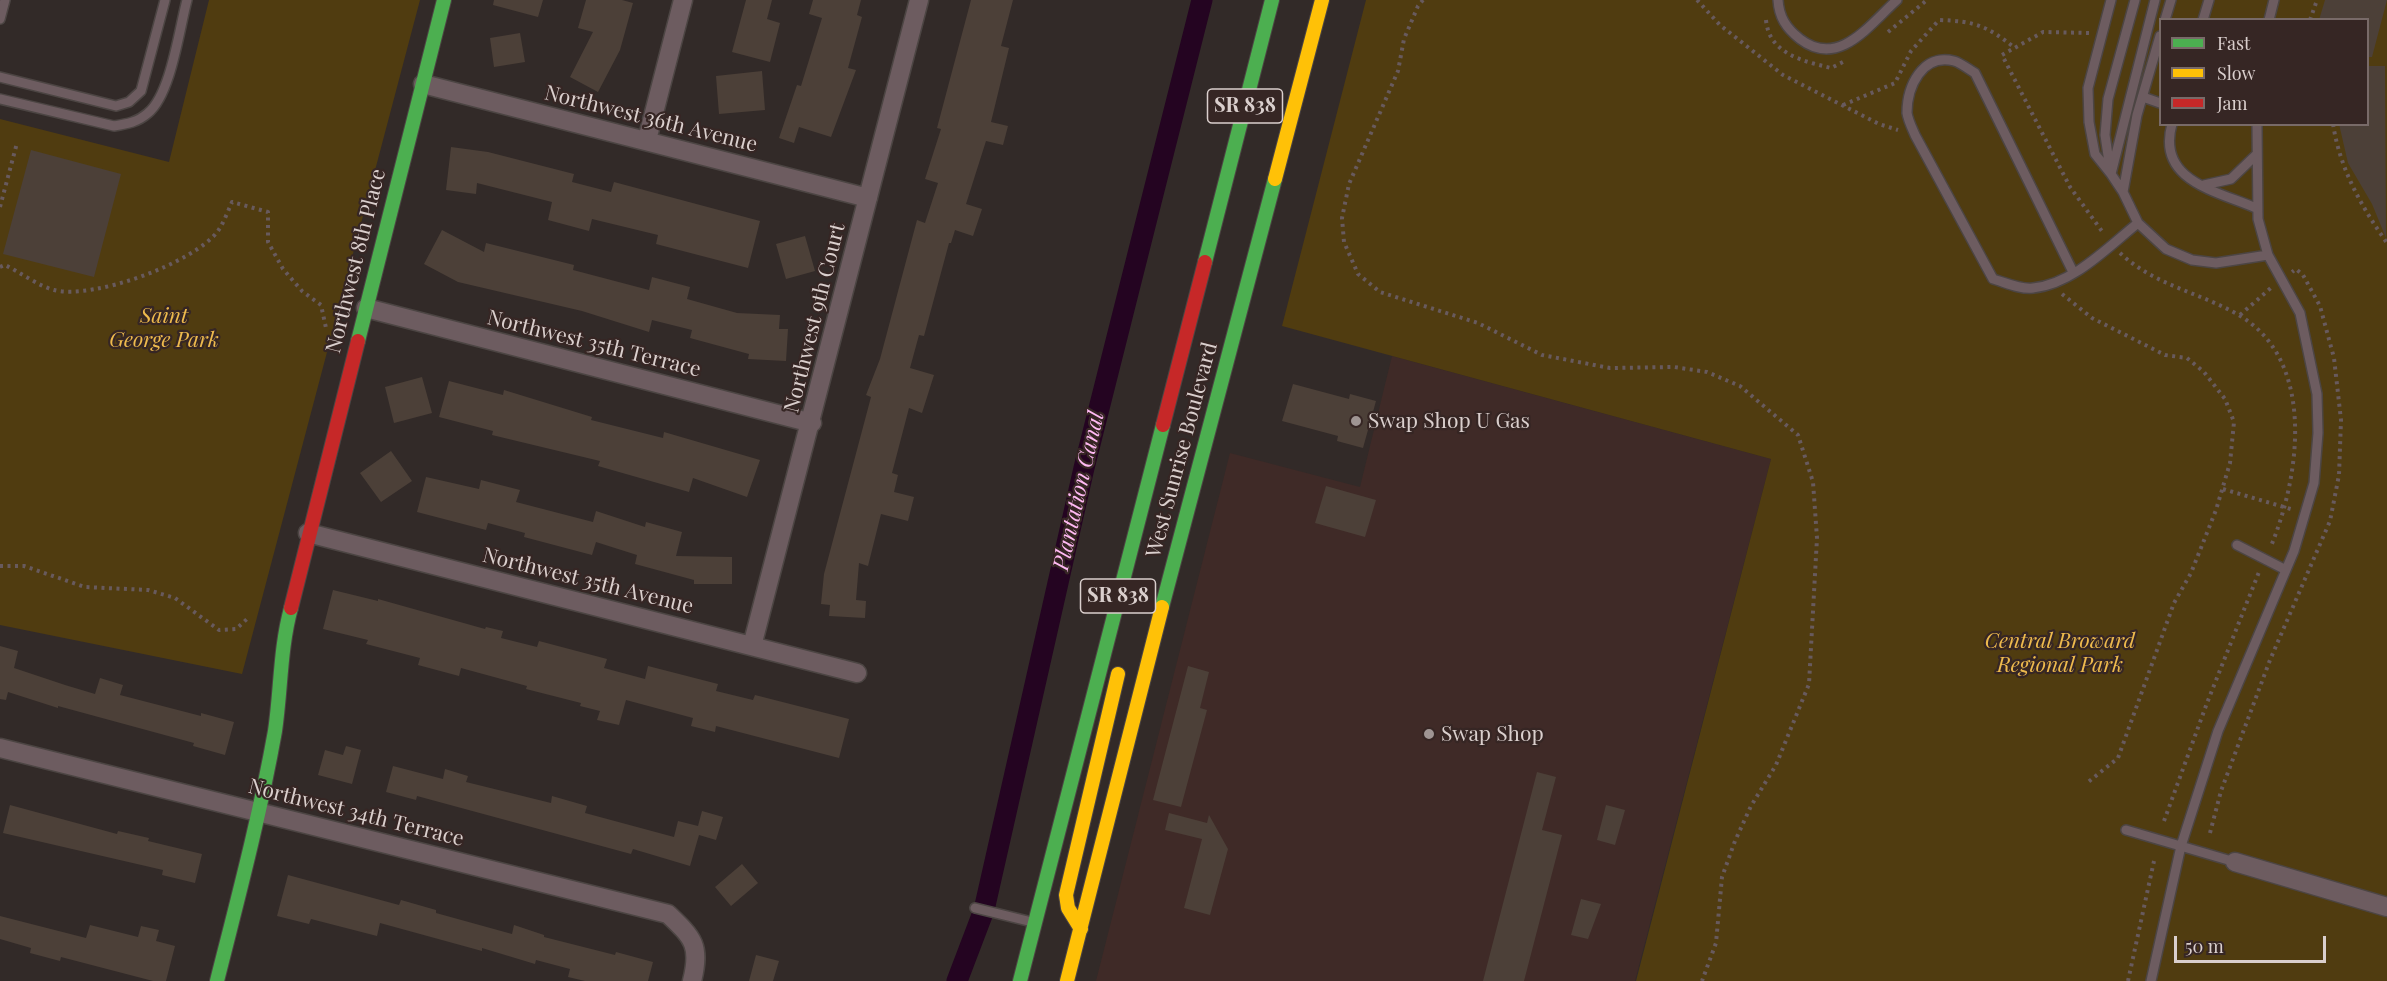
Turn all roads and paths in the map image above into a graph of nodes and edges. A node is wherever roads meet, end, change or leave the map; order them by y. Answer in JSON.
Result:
{"nodes":[{"id":1,"x":5,"y":0,"type":"edge"},
{"id":2,"x":165,"y":0,"type":"edge"},
{"id":3,"x":187,"y":0,"type":"edge"},
{"id":4,"x":444,"y":0,"type":"edge"},
{"id":5,"x":683,"y":0,"type":"edge"},
{"id":6,"x":919,"y":0,"type":"edge"},
{"id":7,"x":1272,"y":0,"type":"edge"},
{"id":8,"x":1323,"y":0,"type":"edge"},
{"id":9,"x":1423,"y":0,"type":"edge"},
{"id":10,"x":1697,"y":0,"type":"edge"},
{"id":11,"x":1778,"y":0,"type":"edge"},
{"id":12,"x":1897,"y":0,"type":"edge"},
{"id":13,"x":2111,"y":0,"type":"edge"},
{"id":14,"x":2135,"y":0,"type":"edge"},
{"id":15,"x":2156,"y":0,"type":"edge"},
{"id":16,"x":2171,"y":0,"type":"edge"},
{"id":17,"x":2209,"y":0,"type":"edge"},
{"id":18,"x":2274,"y":0,"type":"edge"},
{"id":19,"x":2317,"y":0,"type":"edge"},
{"id":20,"x":2166,"y":18,"type":"edge"},
{"id":21,"x":2204,"y":18,"type":"edge"},
{"id":22,"x":2270,"y":18,"type":"edge"},
{"id":23,"x":2311,"y":18,"type":"edge"},
{"id":24,"x":0,"y":19,"type":"edge"},
{"id":25,"x":2092,"y":22,"type":"dead end"},
{"id":26,"x":2159,"y":39,"type":"edge"},
{"id":27,"x":0,"y":77,"type":"edge"},
{"id":28,"x":423,"y":84,"type":"junction"},
{"id":29,"x":2142,"y":97,"type":"junction"},
{"id":30,"x":0,"y":99,"type":"edge"},
{"id":31,"x":2159,"y":103,"type":"edge"},
{"id":32,"x":2171,"y":126,"type":"edge"},
{"id":33,"x":2257,"y":126,"type":"edge"},
{"id":34,"x":2333,"y":126,"type":"edge"},
{"id":35,"x":1915,"y":135,"type":"junction"},
{"id":36,"x":647,"y":140,"type":"junction"},
{"id":37,"x":16,"y":143,"type":"dead end"},
{"id":38,"x":2257,"y":154,"type":"junction"},
{"id":39,"x":2110,"y":174,"type":"junction"},
{"id":40,"x":2204,"y":185,"type":"junction"},
{"id":41,"x":2123,"y":192,"type":"junction"},
{"id":42,"x":868,"y":198,"type":"junction"},
{"id":43,"x":0,"y":207,"type":"edge"},
{"id":44,"x":2256,"y":208,"type":"junction"},
{"id":45,"x":2138,"y":223,"type":"junction"},
{"id":46,"x":2387,"y":243,"type":"edge"},
{"id":47,"x":2111,"y":244,"type":"junction"},
{"id":48,"x":2268,"y":255,"type":"junction"},
{"id":49,"x":0,"y":267,"type":"edge"},
{"id":50,"x":2073,"y":272,"type":"junction"},
{"id":51,"x":2050,"y":284,"type":"junction"},
{"id":52,"x":366,"y":308,"type":"junction"},
{"id":53,"x":326,"y":328,"type":"dead end"},
{"id":54,"x":812,"y":423,"type":"junction"},
{"id":55,"x":2223,"y":489,"type":"junction"},
{"id":56,"x":2285,"y":508,"type":"junction"},
{"id":57,"x":2306,"y":514,"type":"junction"},
{"id":58,"x":2330,"y":521,"type":"dead end"},
{"id":59,"x":308,"y":533,"type":"junction"},
{"id":60,"x":2237,"y":546,"type":"dead end"},
{"id":61,"x":2265,"y":560,"type":"junction"},
{"id":62,"x":0,"y":566,"type":"edge"},
{"id":63,"x":2286,"y":570,"type":"junction"},
{"id":64,"x":1122,"y":584,"type":"junction"},
{"id":65,"x":1131,"y":609,"type":"dead end"},
{"id":66,"x":247,"y":619,"type":"dead end"},
{"id":67,"x":752,"y":646,"type":"junction"},
{"id":68,"x":1121,"y":659,"type":"dead end"},
{"id":69,"x":857,"y":673,"type":"dead end"},
{"id":70,"x":0,"y":748,"type":"edge"},
{"id":71,"x":2087,"y":783,"type":"dead end"},
{"id":72,"x":259,"y":812,"type":"junction"},
{"id":73,"x":2164,"y":821,"type":"dead end"},
{"id":74,"x":2127,"y":830,"type":"dead end"},
{"id":75,"x":2181,"y":846,"type":"junction"},
{"id":76,"x":2154,"y":861,"type":"dead end"},
{"id":77,"x":2235,"y":862,"type":"joint"},
{"id":78,"x":2387,"y":907,"type":"edge"},
{"id":79,"x":975,"y":908,"type":"dead end"},
{"id":80,"x":1035,"y":923,"type":"junction"},
{"id":81,"x":1081,"y":929,"type":"junction"},
{"id":82,"x":217,"y":981,"type":"edge"},
{"id":83,"x":692,"y":981,"type":"edge"},
{"id":84,"x":1020,"y":981,"type":"edge"},
{"id":85,"x":1067,"y":981,"type":"edge"},
{"id":86,"x":1702,"y":981,"type":"edge"},
{"id":87,"x":2128,"y":981,"type":"edge"},
{"id":88,"x":2151,"y":981,"type":"edge"}],
"edges":[{"from":1,"to":24,"type":"lane"},
{"from":2,"to":27,"type":"lane"},
{"from":3,"to":30,"type":"lane"},
{"from":4,"to":28,"type":"main road","name":"Northwest 8th Place"},
{"from":5,"to":36,"type":"street"},
{"from":6,"to":42,"type":"street","name":"Northwest 9th Court"},
{"from":7,"to":64,"type":"main road","name":"West Sunrise Boulevard","number":"SR 838"},
{"from":8,"to":81,"type":"main road","name":"West Sunrise Boulevard","number":"SR 838"},
{"from":9,"to":86,"type":"path"},
{"from":10,"to":35,"type":"path"},
{"from":11,"to":12,"type":"lane"},
{"from":13,"to":39,"type":"lane"},
{"from":14,"to":39,"type":"lane"},
{"from":15,"to":39,"type":"lane"},
{"from":16,"to":20,"type":"lane"},
{"from":17,"to":21,"type":"lane"},
{"from":18,"to":22,"type":"lane"},
{"from":19,"to":23,"type":"path"},
{"from":25,"to":47,"type":"path"},
{"from":26,"to":29,"type":"lane"},
{"from":28,"to":36,"type":"street","name":"Northwest 36th Avenue"},
{"from":28,"to":52,"type":"main road","name":"Northwest 8th Place"},
{"from":29,"to":31,"type":"lane"},
{"from":29,"to":41,"type":"lane"},
{"from":32,"to":40,"type":"lane"},
{"from":33,"to":38,"type":"lane"},
{"from":34,"to":46,"type":"path"},
{"from":35,"to":50,"type":"lane"},
{"from":35,"to":51,"type":"lane"},
{"from":36,"to":42,"type":"street","name":"Northwest 36th Avenue"},
{"from":37,"to":43,"type":"path"},
{"from":38,"to":40,"type":"lane"},
{"from":38,"to":44,"type":"lane"},
{"from":39,"to":41,"type":"lane"},
{"from":40,"to":44,"type":"lane"},
{"from":41,"to":45,"type":"lane"},
{"from":42,"to":54,"type":"street","name":"Northwest 9th Court"},
{"from":44,"to":48,"type":"lane"},
{"from":45,"to":47,"type":"lane"},
{"from":45,"to":48,"type":"lane"},
{"from":47,"to":50,"type":"lane"},
{"from":47,"to":56,"type":"path"},
{"from":48,"to":57,"type":"lane"},
{"from":49,"to":53,"type":"path"},
{"from":50,"to":51,"type":"lane"},
{"from":51,"to":55,"type":"path"},
{"from":52,"to":54,"type":"street","name":"Northwest 35th Terrace"},
{"from":52,"to":59,"type":"main road","name":"Northwest 8th Place"},
{"from":54,"to":67,"type":"street","name":"Northwest 9th Court"},
{"from":55,"to":56,"type":"path"},
{"from":55,"to":71,"type":"path"},
{"from":56,"to":57,"type":"path"},
{"from":56,"to":61,"type":"path"},
{"from":57,"to":58,"type":"path"},
{"from":57,"to":63,"type":"lane"},
{"from":59,"to":67,"type":"street","name":"Northwest 35th Avenue"},
{"from":59,"to":72,"type":"main road","name":"Northwest 8th Place"},
{"from":60,"to":61,"type":"lane"},
{"from":61,"to":63,"type":"lane"},
{"from":61,"to":73,"type":"path"},
{"from":62,"to":66,"type":"path"},
{"from":63,"to":75,"type":"lane"},
{"from":64,"to":65,"type":"main road"},
{"from":64,"to":80,"type":"main road","name":"West Sunrise Boulevard","number":"SR 838"},
{"from":67,"to":69,"type":"street","name":"Northwest 35th Avenue"},
{"from":68,"to":81,"type":"main road"},
{"from":70,"to":72,"type":"street","name":"Northwest 34th Terrace"},
{"from":72,"to":82,"type":"main road","name":"Northwest 8th Place"},
{"from":72,"to":83,"type":"street","name":"Northwest 34th Terrace"},
{"from":74,"to":75,"type":"lane"},
{"from":75,"to":77,"type":"lane"},
{"from":75,"to":88,"type":"lane"},
{"from":76,"to":87,"type":"path"},
{"from":77,"to":78,"type":"street"},
{"from":79,"to":80,"type":"lane"},
{"from":80,"to":84,"type":"main road","name":"West Sunrise Boulevard","number":"SR 838"},
{"from":81,"to":85,"type":"main road","name":"West Sunrise Boulevard","number":"SR 838"}]}
